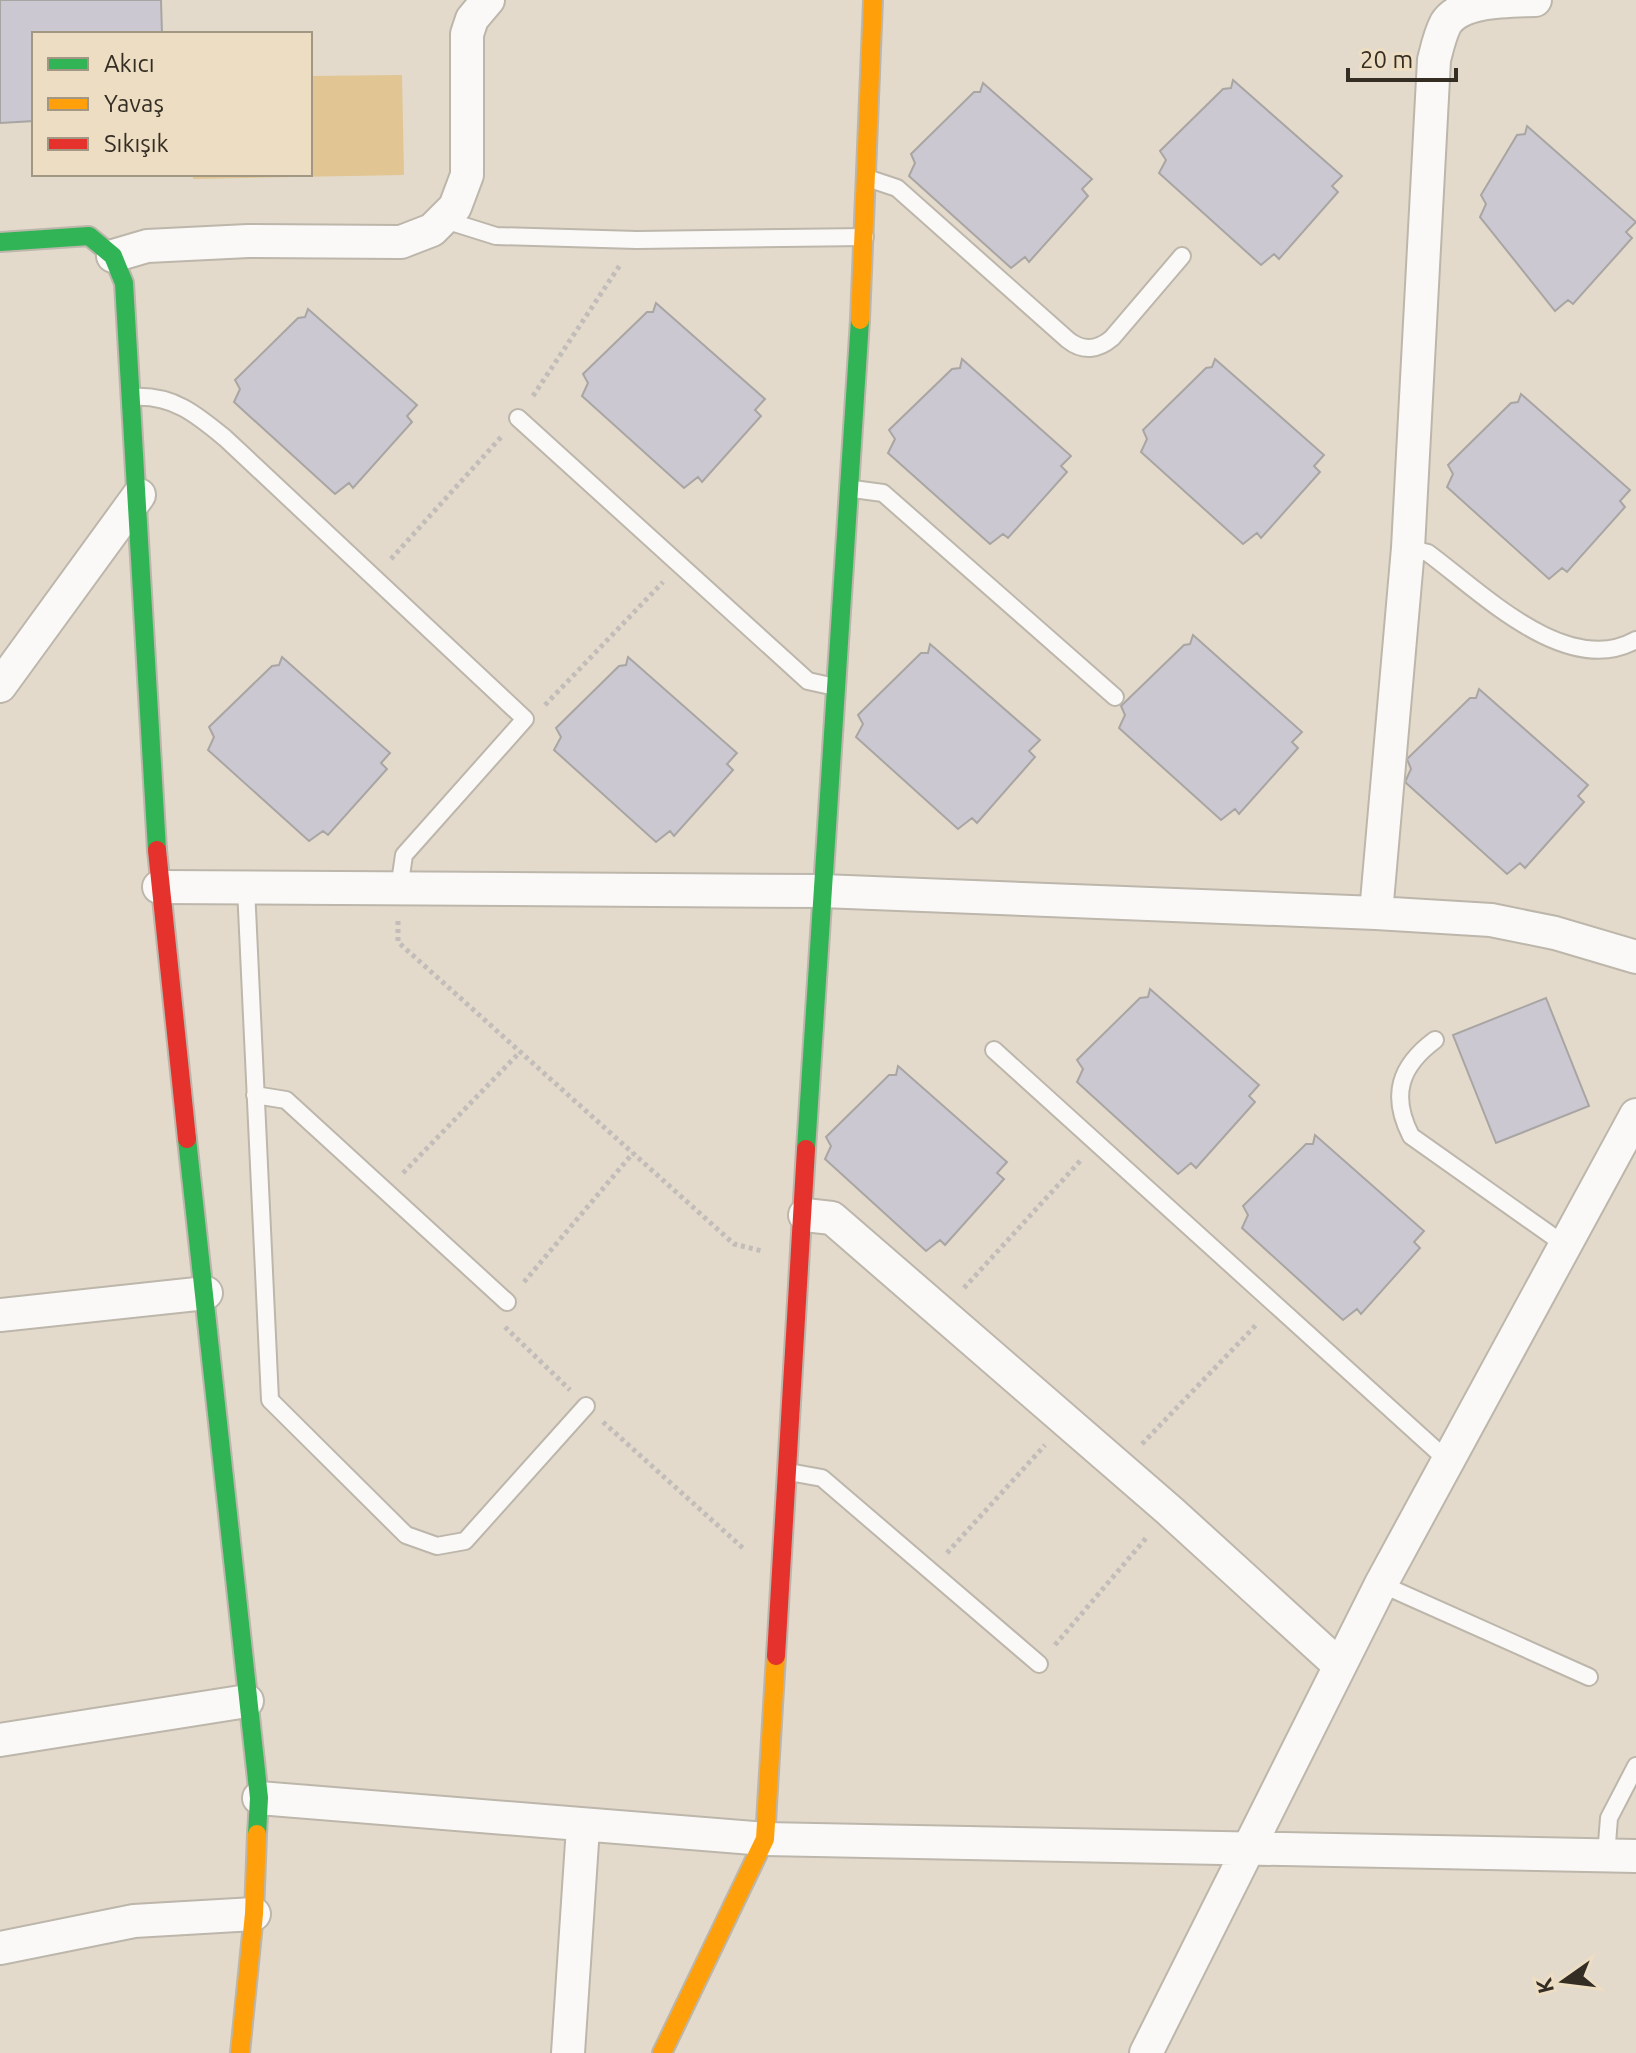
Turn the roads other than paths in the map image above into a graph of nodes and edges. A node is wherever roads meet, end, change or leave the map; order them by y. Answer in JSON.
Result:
{"nodes":[{"id":1,"x":488,"y":0,"type":"edge"},
{"id":2,"x":873,"y":0,"type":"edge"},
{"id":3,"x":1535,"y":0,"type":"edge"},
{"id":4,"x":1460,"y":4,"type":"edge"},
{"id":5,"x":868,"y":179,"type":"junction"},
{"id":6,"x":445,"y":220,"type":"junction"},
{"id":7,"x":865,"y":237,"type":"junction"},
{"id":8,"x":0,"y":242,"type":"edge"},
{"id":9,"x":113,"y":256,"type":"junction"},
{"id":10,"x":1182,"y":256,"type":"dead end"},
{"id":11,"x":134,"y":397,"type":"junction"},
{"id":12,"x":518,"y":418,"type":"dead end"},
{"id":13,"x":851,"y":489,"type":"junction"},
{"id":14,"x":139,"y":495,"type":"junction"},
{"id":15,"x":1408,"y":548,"type":"junction"},
{"id":16,"x":1636,"y":640,"type":"edge"},
{"id":17,"x":0,"y":686,"type":"edge"},
{"id":18,"x":837,"y":687,"type":"junction"},
{"id":19,"x":1115,"y":697,"type":"dead end"},
{"id":20,"x":159,"y":887,"type":"junction"},
{"id":21,"x":246,"y":888,"type":"junction"},
{"id":22,"x":399,"y":889,"type":"junction"},
{"id":23,"x":822,"y":891,"type":"junction"},
{"id":24,"x":1376,"y":913,"type":"junction"},
{"id":25,"x":1636,"y":957,"type":"edge"},
{"id":26,"x":1435,"y":1040,"type":"dead end"},
{"id":27,"x":994,"y":1050,"type":"dead end"},
{"id":28,"x":255,"y":1095,"type":"junction"},
{"id":29,"x":1636,"y":1115,"type":"edge"},
{"id":30,"x":805,"y":1215,"type":"junction"},
{"id":31,"x":1565,"y":1245,"type":"junction"},
{"id":32,"x":206,"y":1293,"type":"junction"},
{"id":33,"x":507,"y":1302,"type":"road end"},
{"id":34,"x":0,"y":1315,"type":"edge"},
{"id":35,"x":586,"y":1406,"type":"road end"},
{"id":36,"x":1447,"y":1460,"type":"junction"},
{"id":37,"x":789,"y":1472,"type":"junction"},
{"id":38,"x":1381,"y":1584,"type":"junction"},
{"id":39,"x":1039,"y":1664,"type":"road end"},
{"id":40,"x":1340,"y":1666,"type":"junction"},
{"id":41,"x":1589,"y":1677,"type":"dead end"},
{"id":42,"x":247,"y":1701,"type":"junction"},
{"id":43,"x":0,"y":1740,"type":"edge"},
{"id":44,"x":1636,"y":1766,"type":"edge"},
{"id":45,"x":259,"y":1798,"type":"junction"},
{"id":46,"x":583,"y":1827,"type":"junction"},
{"id":47,"x":765,"y":1839,"type":"junction"},
{"id":48,"x":1250,"y":1847,"type":"junction"},
{"id":49,"x":1621,"y":1856,"type":"edge"},
{"id":50,"x":254,"y":1914,"type":"junction"},
{"id":51,"x":0,"y":1948,"type":"edge"},
{"id":52,"x":240,"y":2053,"type":"edge"},
{"id":53,"x":568,"y":2053,"type":"edge"},
{"id":54,"x":662,"y":2053,"type":"edge"},
{"id":55,"x":1146,"y":2053,"type":"edge"}],
"edges":[{"from":1,"to":6,"type":"street"},
{"from":2,"to":5,"type":"street"},
{"from":3,"to":4,"type":"street"},
{"from":4,"to":15,"type":"street"},
{"from":5,"to":7,"type":"street"},
{"from":5,"to":10,"type":"lane"},
{"from":6,"to":7,"type":"lane"},
{"from":6,"to":9,"type":"street"},
{"from":7,"to":13,"type":"street"},
{"from":8,"to":9,"type":"street"},
{"from":9,"to":11,"type":"street"},
{"from":11,"to":14,"type":"street"},
{"from":11,"to":22,"type":"lane"},
{"from":12,"to":18,"type":"lane"},
{"from":13,"to":18,"type":"street"},
{"from":13,"to":19,"type":"lane"},
{"from":14,"to":17,"type":"street"},
{"from":14,"to":20,"type":"street"},
{"from":15,"to":16,"type":"lane"},
{"from":15,"to":24,"type":"street"},
{"from":18,"to":23,"type":"street"},
{"from":20,"to":21,"type":"street"},
{"from":20,"to":32,"type":"street"},
{"from":21,"to":22,"type":"street"},
{"from":21,"to":28,"type":"lane"},
{"from":22,"to":23,"type":"street"},
{"from":23,"to":24,"type":"street"},
{"from":23,"to":30,"type":"street"},
{"from":24,"to":25,"type":"street"},
{"from":26,"to":31,"type":"lane"},
{"from":27,"to":36,"type":"lane"},
{"from":28,"to":33,"type":"lane"},
{"from":28,"to":35,"type":"lane"},
{"from":29,"to":31,"type":"street"},
{"from":30,"to":37,"type":"street"},
{"from":30,"to":40,"type":"street"},
{"from":31,"to":36,"type":"street"},
{"from":32,"to":34,"type":"street"},
{"from":32,"to":42,"type":"street"},
{"from":36,"to":38,"type":"street"},
{"from":37,"to":39,"type":"lane"},
{"from":37,"to":47,"type":"street"},
{"from":38,"to":40,"type":"street"},
{"from":38,"to":41,"type":"lane"},
{"from":40,"to":48,"type":"street"},
{"from":42,"to":43,"type":"street"},
{"from":42,"to":45,"type":"street"},
{"from":44,"to":49,"type":"lane"},
{"from":45,"to":46,"type":"street"},
{"from":45,"to":50,"type":"street"},
{"from":46,"to":47,"type":"street"},
{"from":46,"to":53,"type":"street"},
{"from":47,"to":48,"type":"street"},
{"from":47,"to":54,"type":"street"},
{"from":48,"to":49,"type":"street"},
{"from":48,"to":55,"type":"street"},
{"from":50,"to":51,"type":"street"},
{"from":50,"to":52,"type":"street"}]}
